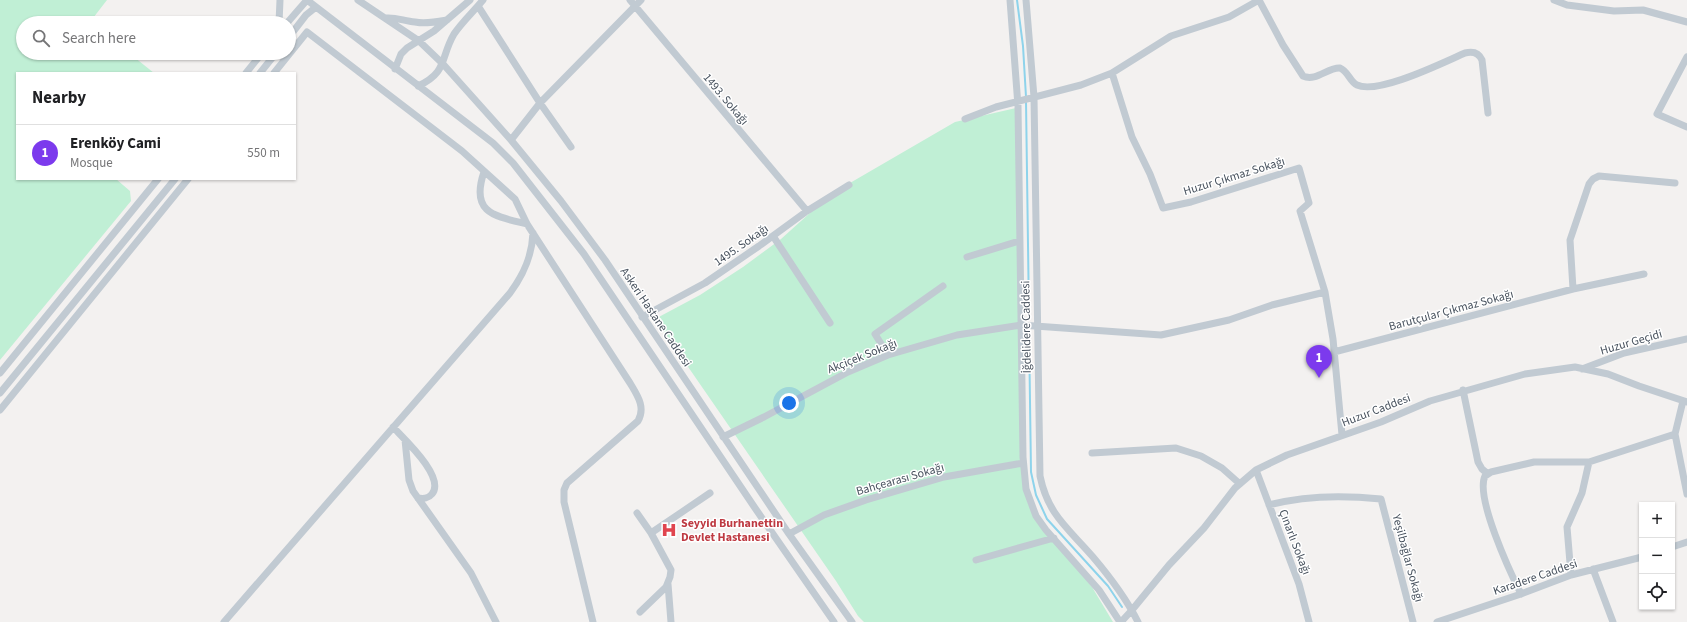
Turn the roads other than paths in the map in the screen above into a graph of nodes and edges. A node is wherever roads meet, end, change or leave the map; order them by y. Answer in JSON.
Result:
{"nodes":[{"id":1,"x":280,"y":0,"type":"edge"},
{"id":2,"x":307,"y":0,"type":"edge"},
{"id":3,"x":358,"y":0,"type":"edge"},
{"id":4,"x":470,"y":0,"type":"edge"},
{"id":5,"x":630,"y":0,"type":"edge"},
{"id":6,"x":640,"y":0,"type":"edge"},
{"id":7,"x":1010,"y":0,"type":"edge"},
{"id":8,"x":1026,"y":0,"type":"edge"},
{"id":9,"x":1259,"y":0,"type":"edge"},
{"id":10,"x":1554,"y":0,"type":"edge"},
{"id":11,"x":481,"y":3,"type":"edge"},
{"id":12,"x":635,"y":6,"type":"junction"},
{"id":13,"x":316,"y":7,"type":"junction"},
{"id":14,"x":279,"y":16,"type":"edge"},
{"id":15,"x":293,"y":16,"type":"edge"},
{"id":16,"x":386,"y":18,"type":"junction"},
{"id":17,"x":447,"y":20,"type":"junction"},
{"id":18,"x":1687,"y":22,"type":"edge"},
{"id":19,"x":296,"y":28,"type":"edge"},
{"id":20,"x":419,"y":41,"type":"junction"},
{"id":21,"x":296,"y":46,"type":"edge"},
{"id":22,"x":1687,"y":57,"type":"edge"},
{"id":23,"x":256,"y":60,"type":"edge"},
{"id":24,"x":270,"y":60,"type":"edge"},
{"id":25,"x":284,"y":60,"type":"edge"},
{"id":26,"x":443,"y":64,"type":"junction"},
{"id":27,"x":395,"y":69,"type":"junction"},
{"id":28,"x":247,"y":72,"type":"edge"},
{"id":29,"x":261,"y":72,"type":"edge"},
{"id":30,"x":275,"y":72,"type":"edge"},
{"id":31,"x":1112,"y":74,"type":"junction"},
{"id":32,"x":418,"y":86,"type":"junction"},
{"id":33,"x":1034,"y":97,"type":"junction"},
{"id":34,"x":1018,"y":101,"type":"junction"},
{"id":35,"x":540,"y":103,"type":"junction"},
{"id":36,"x":1488,"y":113,"type":"dead end"},
{"id":37,"x":965,"y":119,"type":"dead end"},
{"id":38,"x":1687,"y":127,"type":"edge"},
{"id":39,"x":511,"y":140,"type":"junction"},
{"id":40,"x":572,"y":148,"type":"dead end"},
{"id":41,"x":484,"y":172,"type":"junction"},
{"id":42,"x":157,"y":180,"type":"edge"},
{"id":43,"x":174,"y":180,"type":"edge"},
{"id":44,"x":187,"y":180,"type":"edge"},
{"id":45,"x":1675,"y":184,"type":"dead end"},
{"id":46,"x":849,"y":185,"type":"dead end"},
{"id":47,"x":806,"y":211,"type":"junction"},
{"id":48,"x":527,"y":224,"type":"junction"},
{"id":49,"x":533,"y":233,"type":"junction"},
{"id":50,"x":773,"y":236,"type":"junction"},
{"id":51,"x":1019,"y":241,"type":"junction"},
{"id":52,"x":967,"y":257,"type":"dead end"},
{"id":53,"x":1644,"y":274,"type":"dead end"},
{"id":54,"x":943,"y":286,"type":"dead end"},
{"id":55,"x":1573,"y":289,"type":"junction"},
{"id":56,"x":1325,"y":292,"type":"junction"},
{"id":57,"x":642,"y":317,"type":"junction"},
{"id":58,"x":830,"y":323,"type":"dead end"},
{"id":59,"x":1021,"y":324,"type":"junction"},
{"id":60,"x":1037,"y":325,"type":"junction"},
{"id":61,"x":1687,"y":339,"type":"edge"},
{"id":62,"x":1334,"y":352,"type":"junction"},
{"id":63,"x":888,"y":355,"type":"junction"},
{"id":64,"x":1582,"y":369,"type":"junction"},
{"id":65,"x":0,"y":373,"type":"edge"},
{"id":66,"x":1463,"y":390,"type":"junction"},
{"id":67,"x":0,"y":393,"type":"edge"},
{"id":68,"x":1685,"y":401,"type":"edge"},
{"id":69,"x":0,"y":410,"type":"edge"},
{"id":70,"x":393,"y":427,"type":"junction"},
{"id":71,"x":1675,"y":434,"type":"junction"},
{"id":72,"x":1342,"y":435,"type":"junction"},
{"id":73,"x":723,"y":437,"type":"junction"},
{"id":74,"x":405,"y":440,"type":"junction"},
{"id":75,"x":1092,"y":452,"type":"dead end"},
{"id":76,"x":1590,"y":462,"type":"junction"},
{"id":77,"x":1023,"y":463,"type":"junction"},
{"id":78,"x":1256,"y":470,"type":"junction"},
{"id":79,"x":1488,"y":474,"type":"junction"},
{"id":80,"x":1240,"y":484,"type":"junction"},
{"id":81,"x":710,"y":493,"type":"dead end"},
{"id":82,"x":1687,"y":494,"type":"edge"},
{"id":83,"x":418,"y":498,"type":"junction"},
{"id":84,"x":1269,"y":505,"type":"junction"},
{"id":85,"x":637,"y":513,"type":"dead end"},
{"id":86,"x":651,"y":533,"type":"junction"},
{"id":87,"x":789,"y":534,"type":"junction"},
{"id":88,"x":1054,"y":538,"type":"junction"},
{"id":89,"x":1687,"y":542,"type":"edge"},
{"id":90,"x":1675,"y":546,"type":"edge"},
{"id":91,"x":1639,"y":558,"type":"edge"},
{"id":92,"x":976,"y":560,"type":"dead end"},
{"id":93,"x":1593,"y":569,"type":"junction"},
{"id":94,"x":1570,"y":574,"type":"junction"},
{"id":95,"x":668,"y":584,"type":"junction"},
{"id":96,"x":1521,"y":594,"type":"junction"},
{"id":97,"x":1132,"y":610,"type":"junction"},
{"id":98,"x":640,"y":612,"type":"dead end"},
{"id":99,"x":226,"y":621,"type":"edge"},
{"id":100,"x":496,"y":622,"type":"edge"},
{"id":101,"x":593,"y":622,"type":"edge"},
{"id":102,"x":671,"y":622,"type":"edge"},
{"id":103,"x":834,"y":622,"type":"edge"},
{"id":104,"x":852,"y":622,"type":"edge"},
{"id":105,"x":1120,"y":622,"type":"edge"},
{"id":106,"x":1138,"y":622,"type":"edge"},
{"id":107,"x":1309,"y":622,"type":"edge"},
{"id":108,"x":1413,"y":622,"type":"edge"},
{"id":109,"x":1437,"y":622,"type":"edge"},
{"id":110,"x":1612,"y":622,"type":"edge"}],
"edges":[{"from":1,"to":14,"type":"street"},
{"from":2,"to":13,"type":"street","name":"Askeri Hastane Caddesi"},
{"from":2,"to":15,"type":"street"},
{"from":3,"to":16,"type":"street","name":"Askeri Hastane Caddesi"},
{"from":4,"to":17,"type":"street"},
{"from":5,"to":12,"type":"street","name":"1493. Sokağı"},
{"from":6,"to":12,"type":"street"},
{"from":7,"to":34,"type":"street","name":"İğdelidere Caddesi"},
{"from":8,"to":33,"type":"street","name":"İğdelidere Caddesi"},
{"from":9,"to":31,"type":"street"},
{"from":9,"to":36,"type":"street"},
{"from":10,"to":18,"type":"street"},
{"from":11,"to":26,"type":"street"},
{"from":11,"to":35,"type":"street"},
{"from":12,"to":35,"type":"street"},
{"from":12,"to":47,"type":"street","name":"1493. Sokağı"},
{"from":13,"to":19,"type":"street"},
{"from":13,"to":27,"type":"street","name":"Askeri Hastane Caddesi"},
{"from":16,"to":17,"type":"street"},
{"from":16,"to":20,"type":"street","name":"Askeri Hastane Caddesi"},
{"from":17,"to":20,"type":"street"},
{"from":20,"to":26,"type":"street","name":"Askeri Hastane Caddesi"},
{"from":20,"to":27,"type":"street"},
{"from":21,"to":41,"type":"street"},
{"from":22,"to":38,"type":"street"},
{"from":23,"to":28,"type":"street"},
{"from":24,"to":29,"type":"street"},
{"from":25,"to":30,"type":"street"},
{"from":26,"to":32,"type":"street"},
{"from":26,"to":39,"type":"street","name":"Askeri Hastane Caddesi"},
{"from":27,"to":32,"type":"street","name":"Askeri Hastane Caddesi"},
{"from":31,"to":33,"type":"street"},
{"from":31,"to":56,"type":"street","name":"Huzur Çıkmaz Sokağı"},
{"from":32,"to":103,"type":"street","name":"Askeri Hastane Caddesi"},
{"from":33,"to":34,"type":"street"},
{"from":33,"to":60,"type":"street","name":"İğdelidere Caddesi"},
{"from":34,"to":37,"type":"street"},
{"from":34,"to":51,"type":"street","name":"İğdelidere Caddesi"},
{"from":35,"to":39,"type":"street"},
{"from":35,"to":40,"type":"street"},
{"from":39,"to":57,"type":"street","name":"Askeri Hastane Caddesi"},
{"from":41,"to":48,"type":"street"},
{"from":41,"to":48,"type":"street"},
{"from":42,"to":65,"type":"street"},
{"from":43,"to":67,"type":"street"},
{"from":44,"to":69,"type":"street"},
{"from":45,"to":55,"type":"street"},
{"from":46,"to":47,"type":"street","name":"1495. Sokağı"},
{"from":47,"to":50,"type":"street","name":"1495. Sokağı"},
{"from":48,"to":49,"type":"street"},
{"from":49,"to":70,"type":"street"},
{"from":49,"to":101,"type":"street"},
{"from":50,"to":57,"type":"street","name":"1495. Sokağı"},
{"from":50,"to":58,"type":"street"},
{"from":51,"to":52,"type":"street"},
{"from":51,"to":59,"type":"street","name":"İğdelidere Caddesi"},
{"from":53,"to":55,"type":"street","name":"Barutçular Çıkmaz Sokağı"},
{"from":54,"to":63,"type":"street"},
{"from":55,"to":62,"type":"street","name":"Barutçular Çıkmaz Sokağı"},
{"from":56,"to":60,"type":"street","name":"Akçiçek Sokağı"},
{"from":56,"to":62,"type":"street","name":"Huzur Çıkmaz Sokağı"},
{"from":57,"to":73,"type":"street","name":"Askeri Hastane Caddesi"},
{"from":59,"to":60,"type":"street","name":"Akçiçek Sokağı"},
{"from":59,"to":63,"type":"street","name":"Akçiçek Sokağı"},
{"from":59,"to":77,"type":"street","name":"İğdelidere Caddesi"},
{"from":60,"to":97,"type":"street","name":"İğdelidere Caddesi"},
{"from":61,"to":64,"type":"street","name":"Huzur Geçidi"},
{"from":62,"to":72,"type":"street","name":"Huzur Çıkmaz Sokağı"},
{"from":63,"to":73,"type":"street","name":"Akçiçek Sokağı"},
{"from":64,"to":66,"type":"street","name":"Huzur Caddesi"},
{"from":64,"to":68,"type":"street","name":"Huzur Caddesi"},
{"from":66,"to":72,"type":"street","name":"Huzur Caddesi"},
{"from":66,"to":79,"type":"street"},
{"from":68,"to":71,"type":"street"},
{"from":70,"to":74,"type":"street"},
{"from":70,"to":99,"type":"street"},
{"from":71,"to":76,"type":"street"},
{"from":71,"to":82,"type":"street"},
{"from":72,"to":78,"type":"street","name":"Huzur Caddesi"},
{"from":73,"to":87,"type":"street","name":"Askeri Hastane Caddesi"},
{"from":74,"to":83,"type":"street"},
{"from":74,"to":83,"type":"street"},
{"from":75,"to":80,"type":"street"},
{"from":76,"to":79,"type":"street"},
{"from":76,"to":94,"type":"street"},
{"from":77,"to":87,"type":"street","name":"Bahçearası Sokağı"},
{"from":77,"to":88,"type":"street","name":"İğdelidere Caddesi"},
{"from":78,"to":80,"type":"street","name":"Huzur Caddesi"},
{"from":78,"to":84,"type":"street","name":"Çınarlı Sokağı"},
{"from":79,"to":96,"type":"street"},
{"from":80,"to":97,"type":"street","name":"Huzur Caddesi"},
{"from":81,"to":86,"type":"street"},
{"from":83,"to":100,"type":"street"},
{"from":84,"to":107,"type":"street","name":"Çınarlı Sokağı"},
{"from":84,"to":108,"type":"street","name":"Yeşilbağlar Sokağı"},
{"from":85,"to":86,"type":"street"},
{"from":86,"to":95,"type":"street"},
{"from":87,"to":104,"type":"street","name":"Askeri Hastane Caddesi"},
{"from":88,"to":92,"type":"street"},
{"from":88,"to":105,"type":"street","name":"İğdelidere Caddesi"},
{"from":89,"to":90,"type":"street"},
{"from":91,"to":93,"type":"street","name":"Karadere Caddesi"},
{"from":93,"to":94,"type":"street","name":"Karadere Caddesi"},
{"from":93,"to":110,"type":"street"},
{"from":94,"to":96,"type":"street","name":"Karadere Caddesi"},
{"from":95,"to":98,"type":"street"},
{"from":95,"to":102,"type":"street"},
{"from":96,"to":109,"type":"street","name":"Karadere Caddesi"},
{"from":97,"to":105,"type":"street","name":"Huzur Caddesi"},
{"from":97,"to":106,"type":"street","name":"İğdelidere Caddesi"}]}
